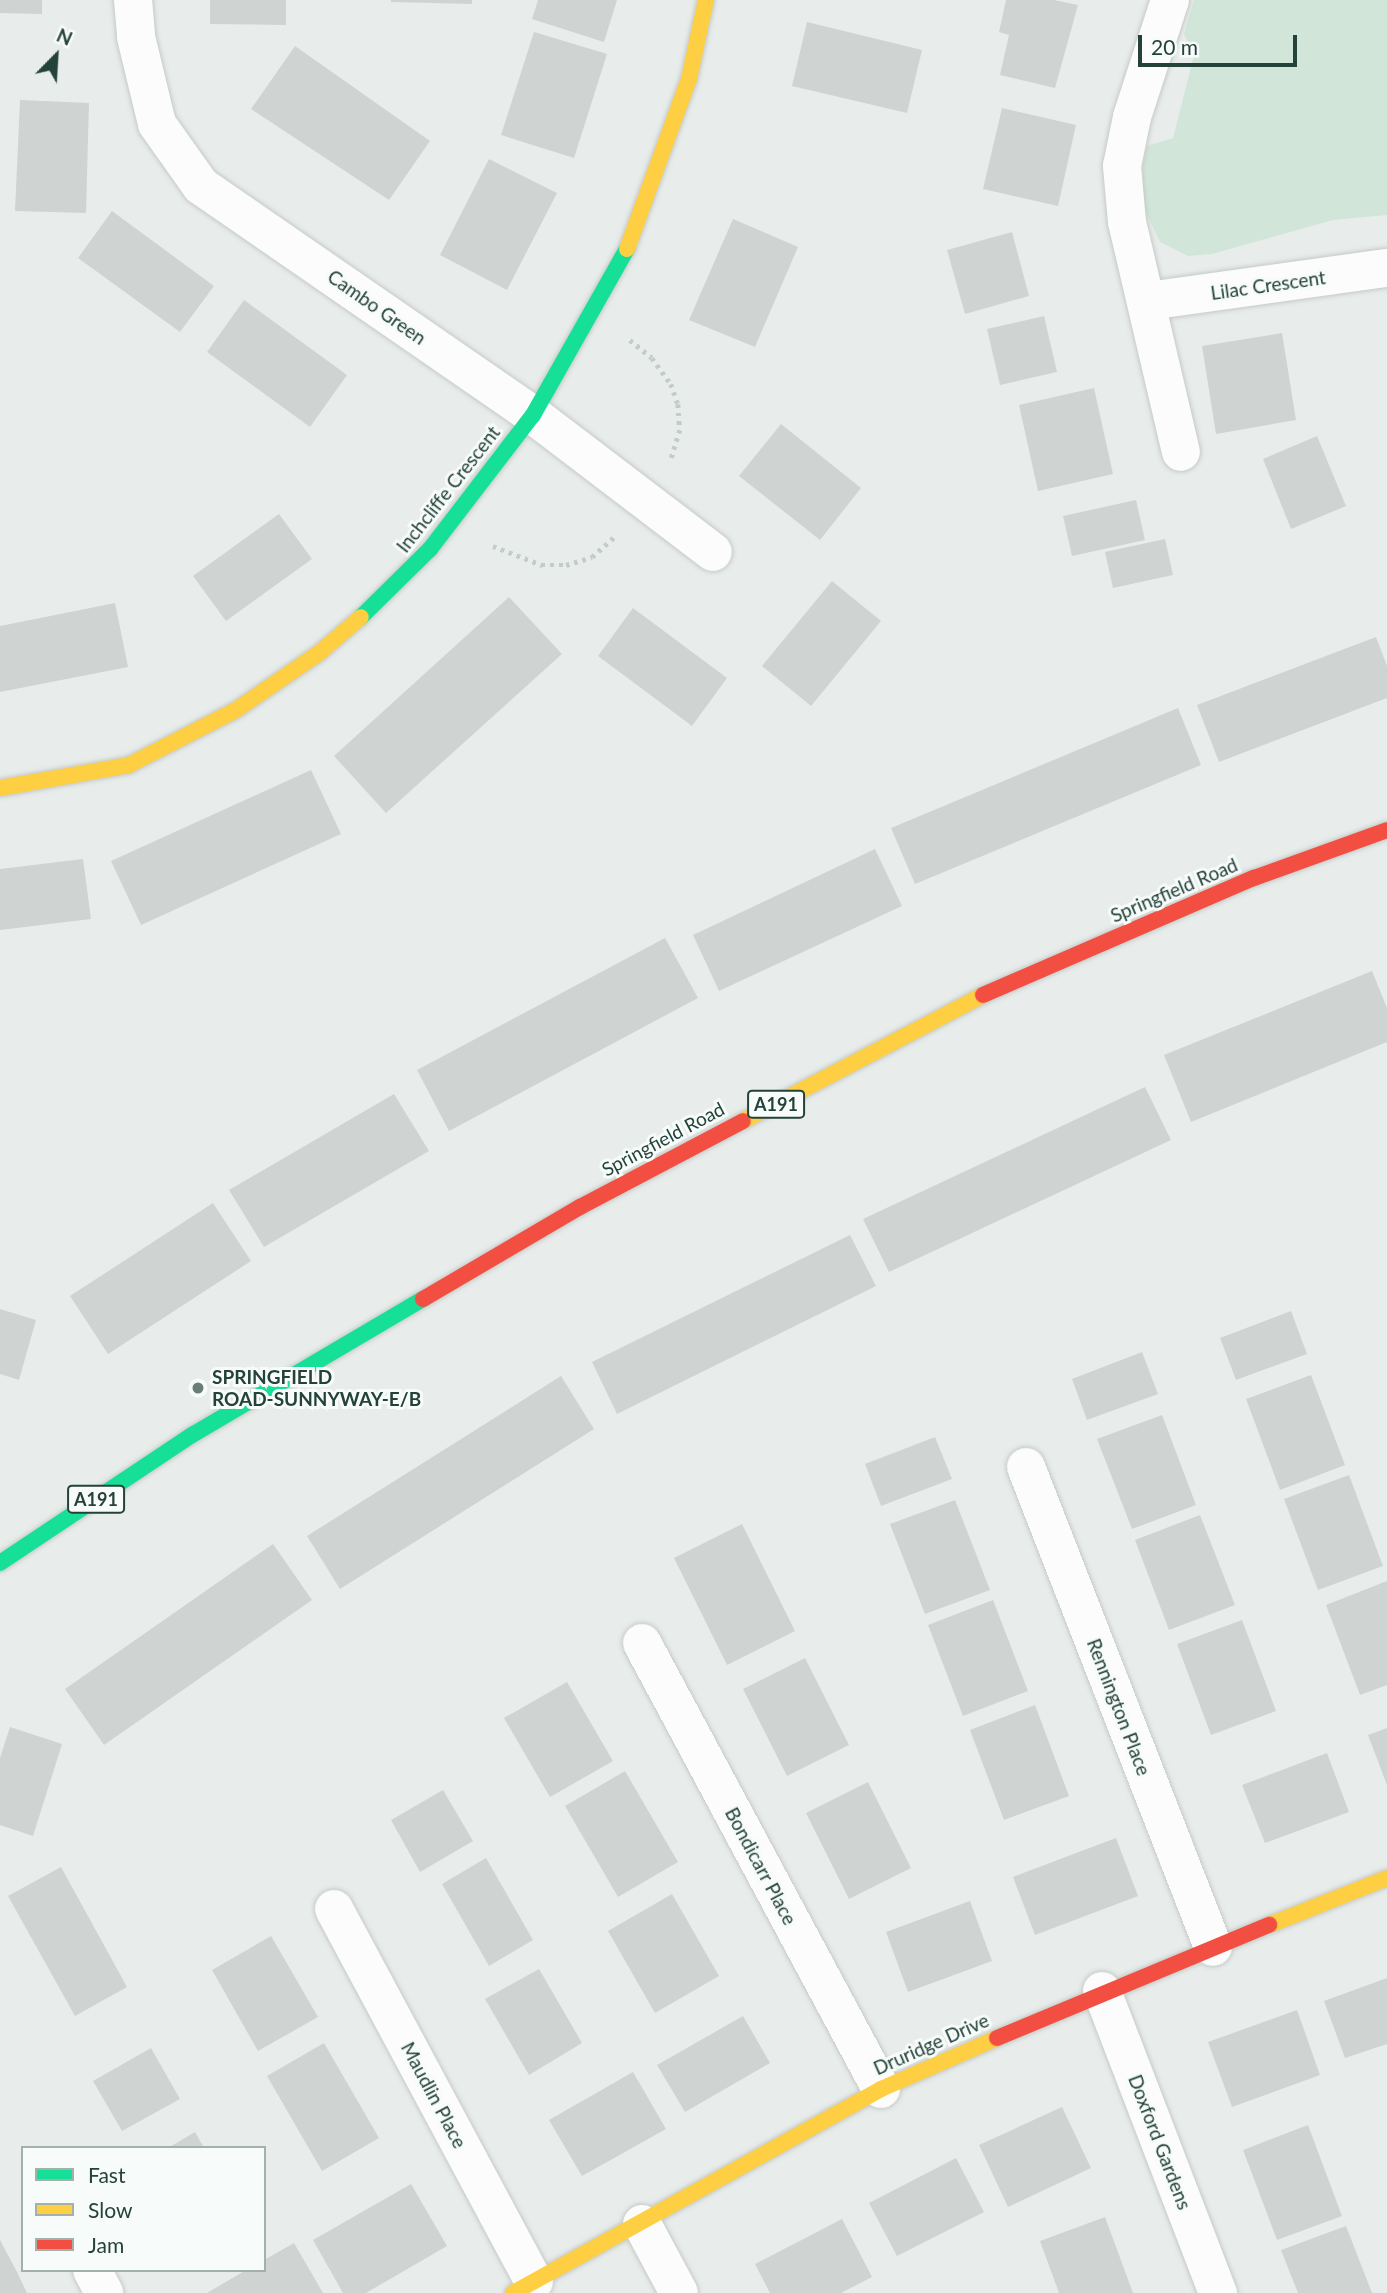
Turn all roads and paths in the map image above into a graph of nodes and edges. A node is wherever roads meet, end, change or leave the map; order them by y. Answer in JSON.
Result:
{"nodes":[{"id":1,"x":134,"y":0,"type":"edge"},
{"id":2,"x":706,"y":0,"type":"edge"},
{"id":3,"x":1170,"y":0,"type":"edge"},
{"id":4,"x":1387,"y":268,"type":"edge"},
{"id":5,"x":1148,"y":301,"type":"junction"},
{"id":6,"x":533,"y":415,"type":"junction"},
{"id":7,"x":1181,"y":452,"type":"dead end"},
{"id":8,"x":713,"y":552,"type":"dead end"},
{"id":9,"x":0,"y":788,"type":"edge"},
{"id":10,"x":1387,"y":830,"type":"edge"},
{"id":11,"x":1026,"y":1467,"type":"dead end"},
{"id":12,"x":0,"y":1563,"type":"edge"},
{"id":13,"x":642,"y":1643,"type":"dead end"},
{"id":14,"x":1387,"y":1878,"type":"edge"},
{"id":15,"x":334,"y":1909,"type":"dead end"},
{"id":16,"x":1213,"y":1947,"type":"junction"},
{"id":17,"x":1102,"y":1991,"type":"junction"},
{"id":18,"x":881,"y":2089,"type":"junction"},
{"id":19,"x":642,"y":2224,"type":"junction"},
{"id":20,"x":93,"y":2272,"type":"edge"},
{"id":21,"x":523,"y":2287,"type":"edge"},
{"id":22,"x":104,"y":2293,"type":"edge"},
{"id":23,"x":679,"y":2293,"type":"edge"},
{"id":24,"x":1218,"y":2293,"type":"edge"}],
"edges":[{"from":1,"to":6,"type":"street","name":"Cambo Green"},
{"from":2,"to":6,"type":"street","name":"Inchcliffe Crescent"},
{"from":3,"to":5,"type":"street"},
{"from":4,"to":5,"type":"street","name":"Lilac Crescent"},
{"from":5,"to":7,"type":"street"},
{"from":6,"to":8,"type":"street","name":"Cambo Green"},
{"from":6,"to":9,"type":"street","name":"Inchcliffe Crescent"},
{"from":10,"to":12,"type":"street","name":"Springfield Road","number":"A191"},
{"from":11,"to":16,"type":"street","name":"Rennington Place"},
{"from":13,"to":18,"type":"street","name":"Bondicarr Place"},
{"from":14,"to":16,"type":"street","name":"Druridge Drive"},
{"from":15,"to":21,"type":"street","name":"Maudlin Place"},
{"from":16,"to":17,"type":"street","name":"Druridge Drive"},
{"from":17,"to":18,"type":"street","name":"Druridge Drive"},
{"from":17,"to":24,"type":"street","name":"Doxford Gardens"},
{"from":18,"to":19,"type":"street","name":"Druridge Drive"},
{"from":19,"to":21,"type":"street","name":"Druridge Drive"},
{"from":19,"to":23,"type":"street"},
{"from":20,"to":22,"type":"street"}]}
